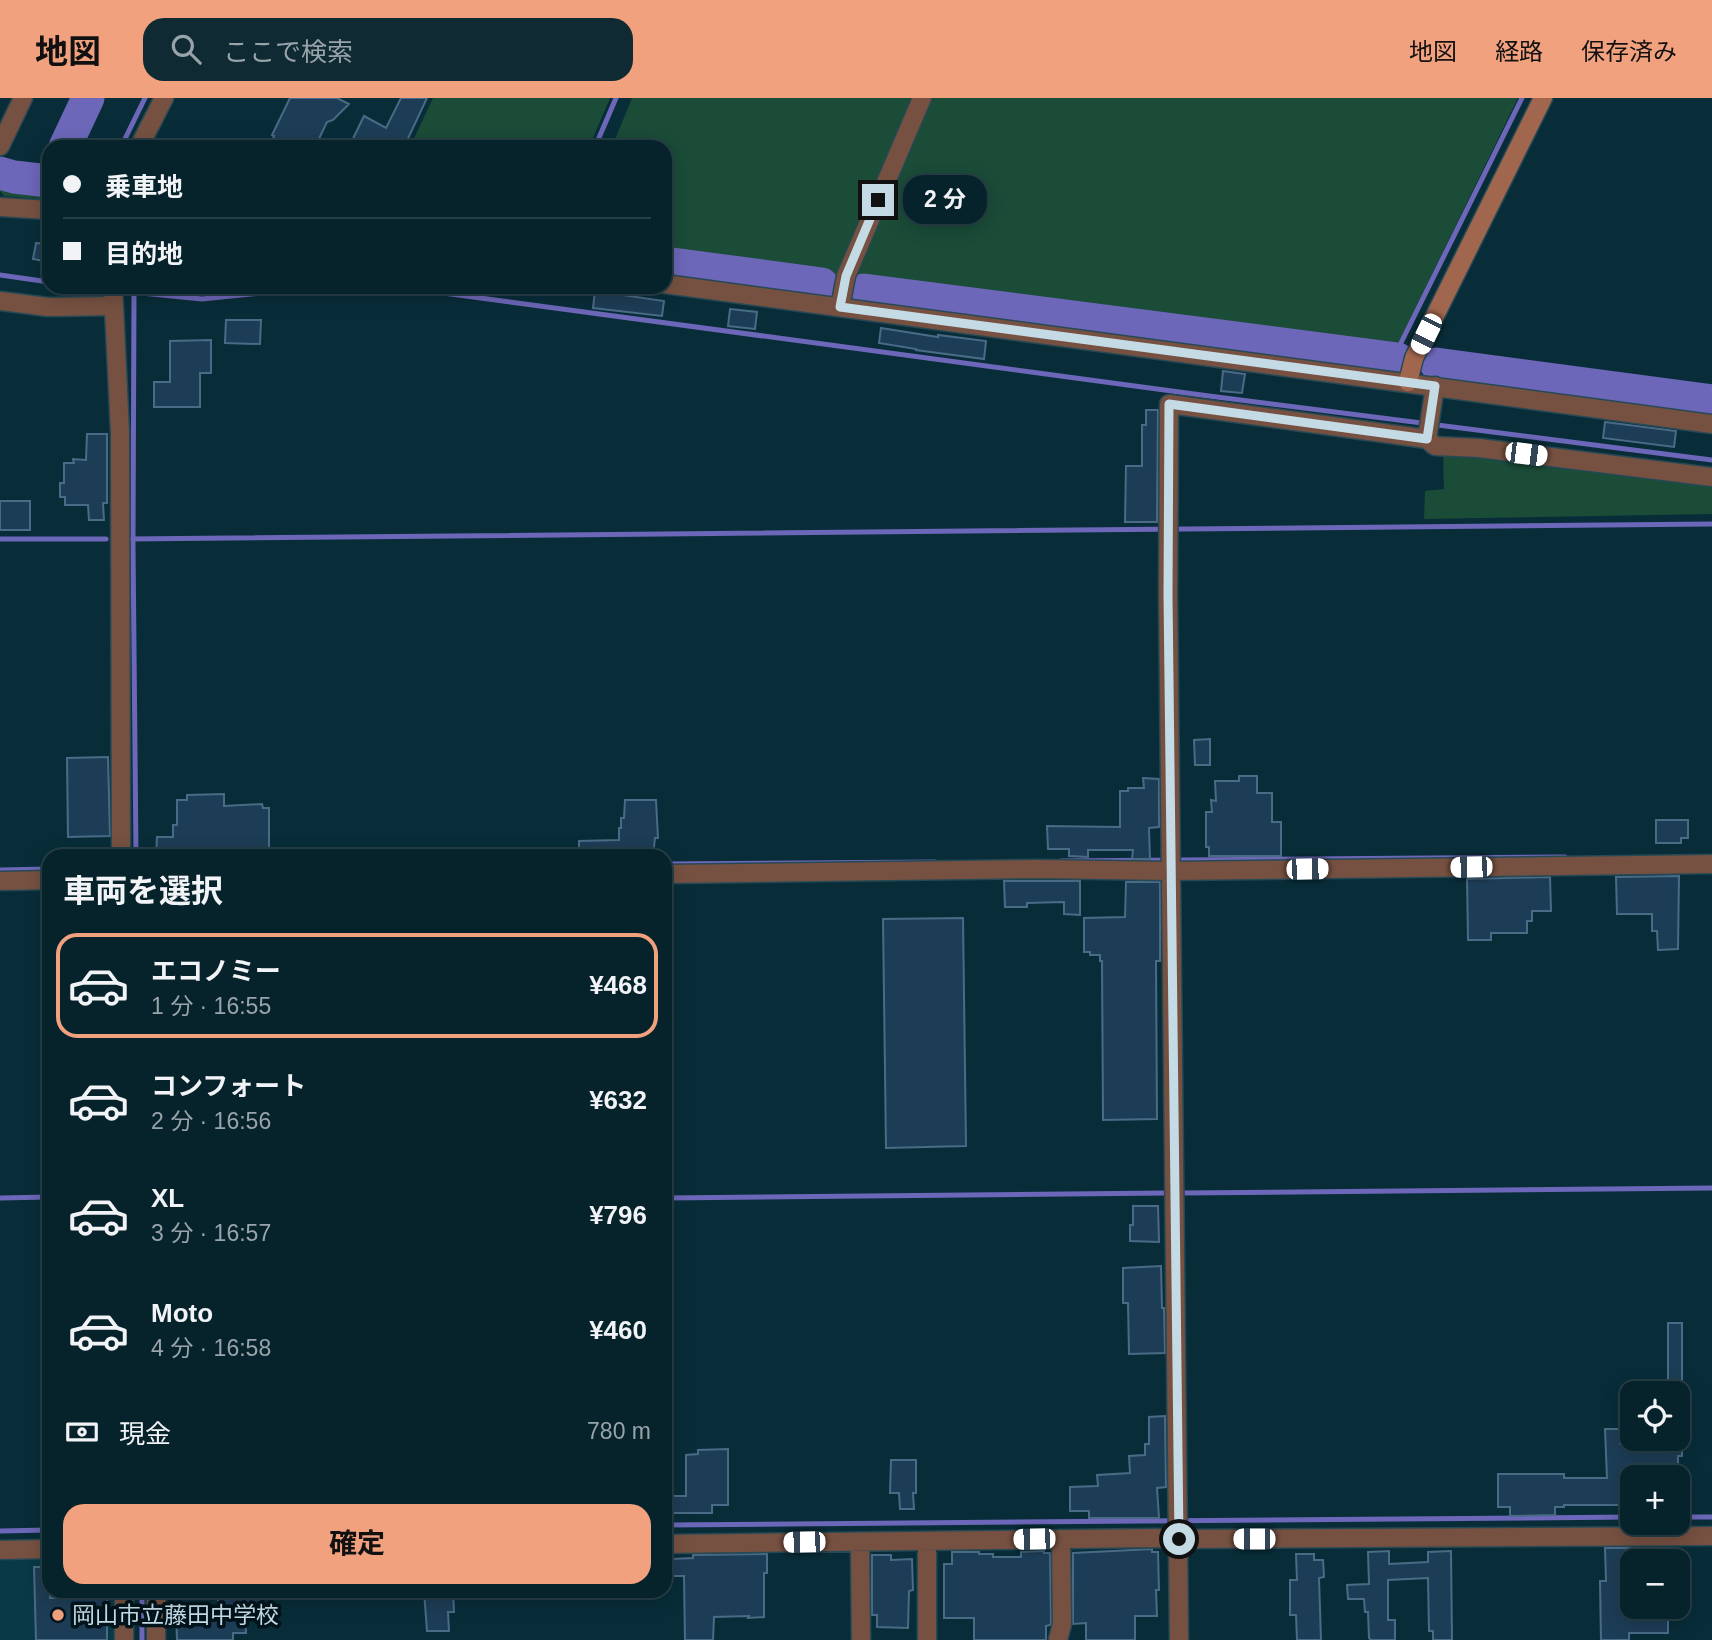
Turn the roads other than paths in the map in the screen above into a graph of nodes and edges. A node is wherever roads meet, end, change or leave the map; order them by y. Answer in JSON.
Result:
{"nodes":[{"id":1,"x":23,"y":98,"type":"edge"},
{"id":2,"x":164,"y":98,"type":"edge"},
{"id":3,"x":922,"y":98,"type":"edge"},
{"id":4,"x":1543,"y":98,"type":"edge"},
{"id":5,"x":143,"y":140,"type":"edge"},
{"id":6,"x":0,"y":146,"type":"edge"},
{"id":7,"x":0,"y":206,"type":"edge"},
{"id":8,"x":42,"y":209,"type":"edge"},
{"id":9,"x":672,"y":285,"type":"edge"},
{"id":10,"x":113,"y":297,"type":"edge"},
{"id":11,"x":0,"y":301,"type":"edge"},
{"id":12,"x":840,"y":307,"type":"junction"},
{"id":13,"x":1408,"y":382,"type":"junction"},
{"id":14,"x":1435,"y":386,"type":"junction"},
{"id":15,"x":1712,"y":424,"type":"edge"},
{"id":16,"x":1428,"y":429,"type":"junction"},
{"id":17,"x":1712,"y":477,"type":"edge"},
{"id":18,"x":121,"y":849,"type":"edge"},
{"id":19,"x":1171,"y":863,"type":"junction"},
{"id":20,"x":1712,"y":864,"type":"edge"},
{"id":21,"x":672,"y":874,"type":"edge"},
{"id":22,"x":42,"y":880,"type":"edge"},
{"id":23,"x":0,"y":881,"type":"edge"},
{"id":24,"x":1178,"y":1527,"type":"junction"},
{"id":25,"x":1712,"y":1535,"type":"edge"},
{"id":26,"x":1061,"y":1539,"type":"junction"},
{"id":27,"x":927,"y":1541,"type":"junction"},
{"id":28,"x":860,"y":1542,"type":"junction"},
{"id":29,"x":672,"y":1544,"type":"edge"},
{"id":30,"x":42,"y":1549,"type":"edge"},
{"id":31,"x":0,"y":1550,"type":"edge"},
{"id":32,"x":124,"y":1598,"type":"edge"},
{"id":33,"x":156,"y":1598,"type":"edge"},
{"id":34,"x":124,"y":1640,"type":"edge"},
{"id":35,"x":156,"y":1640,"type":"edge"},
{"id":36,"x":861,"y":1640,"type":"edge"},
{"id":37,"x":927,"y":1640,"type":"edge"},
{"id":38,"x":1058,"y":1640,"type":"edge"},
{"id":39,"x":1179,"y":1640,"type":"edge"}],
"edges":[{"from":1,"to":6,"type":"street"},
{"from":2,"to":5,"type":"street"},
{"from":3,"to":12,"type":"street"},
{"from":4,"to":13,"type":"street"},
{"from":7,"to":8,"type":"street"},
{"from":9,"to":12,"type":"street"},
{"from":10,"to":11,"type":"street"},
{"from":10,"to":18,"type":"street"},
{"from":12,"to":13,"type":"street"},
{"from":13,"to":14,"type":"street"},
{"from":14,"to":15,"type":"street"},
{"from":14,"to":16,"type":"street"},
{"from":16,"to":17,"type":"street"},
{"from":16,"to":19,"type":"street"},
{"from":19,"to":20,"type":"street"},
{"from":19,"to":21,"type":"street"},
{"from":19,"to":24,"type":"street"},
{"from":22,"to":23,"type":"street"},
{"from":24,"to":25,"type":"street"},
{"from":24,"to":26,"type":"street"},
{"from":24,"to":39,"type":"street"},
{"from":26,"to":27,"type":"street"},
{"from":26,"to":38,"type":"street"},
{"from":27,"to":28,"type":"street"},
{"from":27,"to":37,"type":"street"},
{"from":28,"to":29,"type":"street"},
{"from":28,"to":36,"type":"street"},
{"from":30,"to":31,"type":"street"},
{"from":32,"to":34,"type":"street"},
{"from":33,"to":35,"type":"street"}]}
